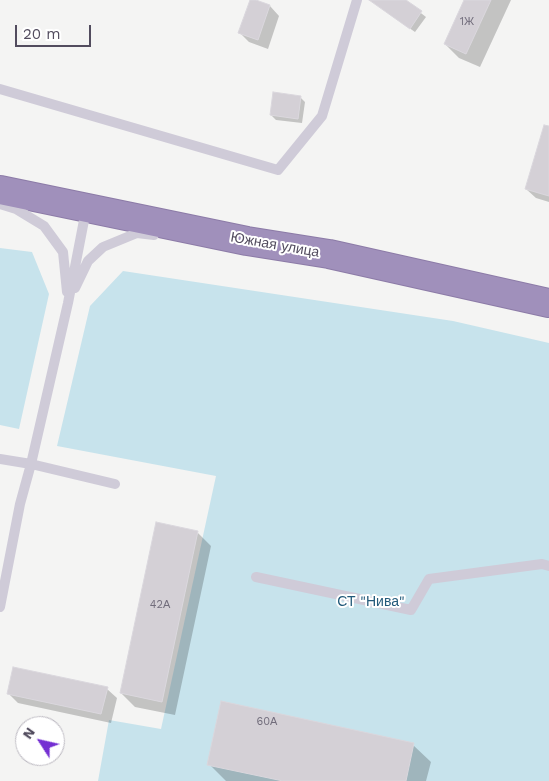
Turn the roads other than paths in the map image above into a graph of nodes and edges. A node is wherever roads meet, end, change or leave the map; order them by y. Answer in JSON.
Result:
{"nodes":[{"id":1,"x":357,"y":0,"type":"edge"},
{"id":2,"x":0,"y":89,"type":"edge"},
{"id":3,"x":0,"y":190,"type":"edge"},
{"id":4,"x":0,"y":204,"type":"edge"},
{"id":5,"x":86,"y":208,"type":"junction"},
{"id":6,"x":166,"y":236,"type":"dead end"},
{"id":7,"x":185,"y":238,"type":"dead end"},
{"id":8,"x":329,"y":254,"type":"junction"},
{"id":9,"x":68,"y":303,"type":"junction"},
{"id":10,"x":549,"y":303,"type":"edge"},
{"id":11,"x":0,"y":459,"type":"edge"},
{"id":12,"x":31,"y":464,"type":"junction"},
{"id":13,"x":115,"y":484,"type":"dead end"},
{"id":14,"x":549,"y":566,"type":"edge"},
{"id":15,"x":256,"y":577,"type":"dead end"},
{"id":16,"x":0,"y":607,"type":"edge"}],
"edges":[{"from":1,"to":2,"type":"lane"},
{"from":3,"to":5,"type":"highway","name":"Южная улица"},
{"from":4,"to":9,"type":"lane"},
{"from":5,"to":8,"type":"highway","name":"Южная улица"},
{"from":5,"to":9,"type":"lane"},
{"from":6,"to":9,"type":"lane"},
{"from":7,"to":8,"type":"lane"},
{"from":8,"to":10,"type":"highway","name":"Южная улица"},
{"from":9,"to":12,"type":"lane"},
{"from":11,"to":12,"type":"lane"},
{"from":12,"to":13,"type":"lane"},
{"from":12,"to":16,"type":"lane"},
{"from":14,"to":15,"type":"lane"}]}
